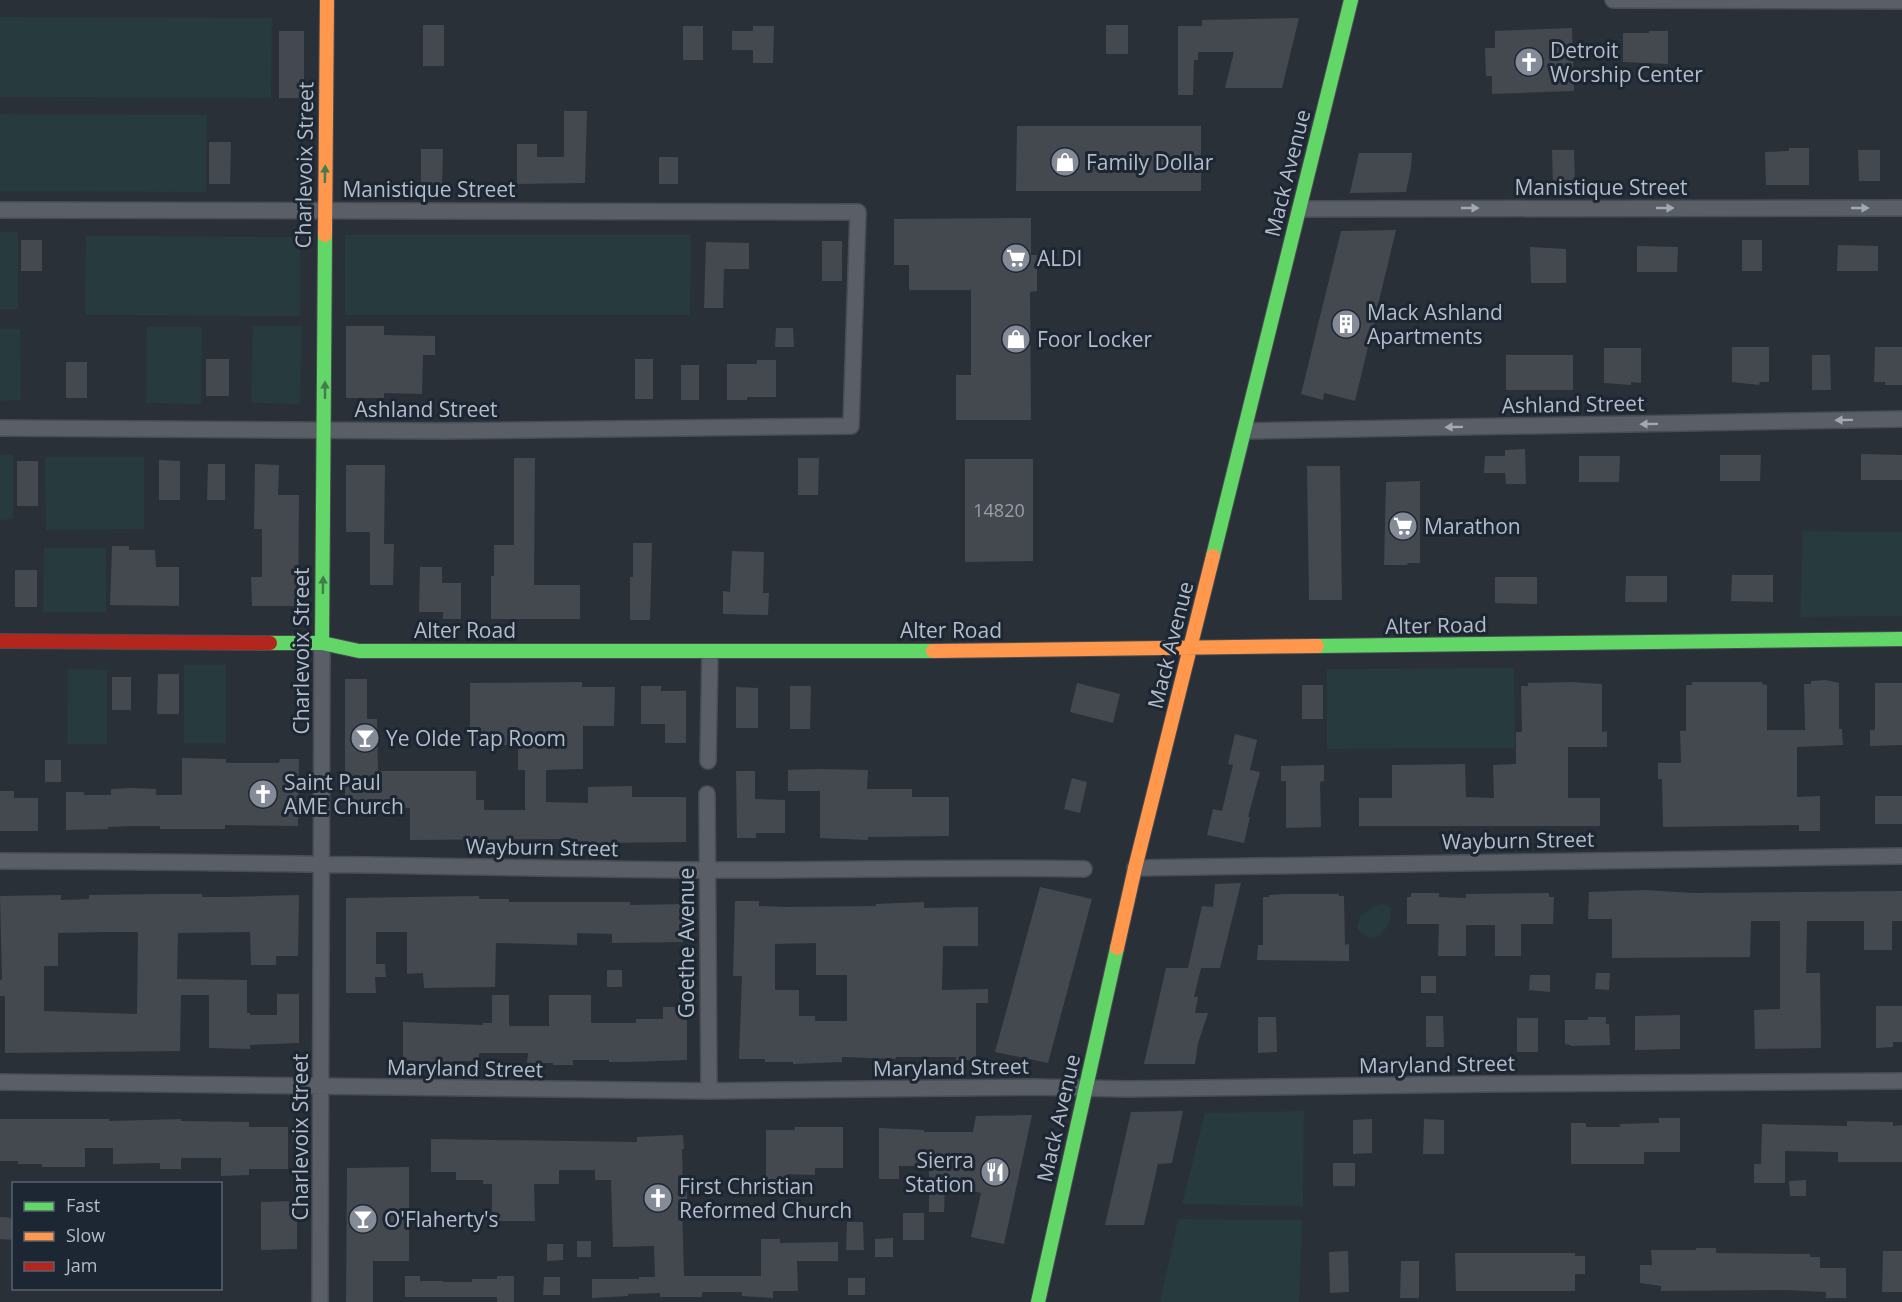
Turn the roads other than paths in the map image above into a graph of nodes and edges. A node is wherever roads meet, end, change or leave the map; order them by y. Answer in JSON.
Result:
{"nodes":[{"id":1,"x":327,"y":0,"type":"edge"},
{"id":2,"x":1351,"y":0,"type":"edge"},
{"id":3,"x":1613,"y":0,"type":"edge"},
{"id":4,"x":1902,"y":1,"type":"edge"},
{"id":5,"x":1902,"y":207,"type":"edge"},
{"id":6,"x":1300,"y":209,"type":"junction"},
{"id":7,"x":0,"y":210,"type":"edge"},
{"id":8,"x":324,"y":210,"type":"junction"},
{"id":9,"x":1902,"y":419,"type":"edge"},
{"id":10,"x":851,"y":426,"type":"joint"},
{"id":11,"x":0,"y":428,"type":"edge"},
{"id":12,"x":325,"y":429,"type":"junction"},
{"id":13,"x":1245,"y":430,"type":"junction"},
{"id":14,"x":1902,"y":639,"type":"edge"},
{"id":15,"x":0,"y":641,"type":"edge"},
{"id":16,"x":322,"y":643,"type":"junction"},
{"id":17,"x":1190,"y":647,"type":"junction"},
{"id":18,"x":710,"y":652,"type":"junction"},
{"id":19,"x":708,"y":761,"type":"dead end"},
{"id":20,"x":707,"y":794,"type":"dead end"},
{"id":21,"x":1902,"y":856,"type":"edge"},
{"id":22,"x":0,"y":861,"type":"edge"},
{"id":23,"x":321,"y":866,"type":"junction"},
{"id":24,"x":1135,"y":868,"type":"junction"},
{"id":25,"x":1084,"y":869,"type":"dead end"},
{"id":26,"x":707,"y":870,"type":"junction"},
{"id":27,"x":1902,"y":1081,"type":"edge"},
{"id":28,"x":0,"y":1082,"type":"edge"},
{"id":29,"x":321,"y":1088,"type":"junction"},
{"id":30,"x":1086,"y":1088,"type":"junction"},
{"id":31,"x":709,"y":1092,"type":"junction"},
{"id":32,"x":321,"y":1302,"type":"edge"},
{"id":33,"x":1038,"y":1302,"type":"edge"}],
"edges":[{"from":8,"to":1,"type":"street","name":"Charlevoix Street","one_way":true},
{"from":2,"to":6,"type":"street","name":"Mack Avenue"},
{"from":3,"to":4,"type":"street"},
{"from":6,"to":5,"type":"street","name":"Manistique Street","one_way":true},
{"from":6,"to":13,"type":"street","name":"Mack Avenue"},
{"from":7,"to":8,"type":"street","name":"Manistique Street"},
{"from":8,"to":10,"type":"street","name":"Manistique Street"},
{"from":12,"to":8,"type":"street","name":"Charlevoix Street","one_way":true},
{"from":9,"to":13,"type":"street","name":"Ashland Street","one_way":true},
{"from":10,"to":12,"type":"street","name":"Ashland Street"},
{"from":11,"to":12,"type":"street","name":"Ashland Street"},
{"from":16,"to":12,"type":"street","name":"Charlevoix Street","one_way":true},
{"from":13,"to":17,"type":"street","name":"Mack Avenue"},
{"from":14,"to":17,"type":"street","name":"Alter Road"},
{"from":15,"to":16,"type":"street","name":"Alter Road"},
{"from":16,"to":18,"type":"street","name":"Alter Road"},
{"from":16,"to":23,"type":"street","name":"Charlevoix Street"},
{"from":17,"to":18,"type":"street","name":"Alter Road"},
{"from":17,"to":24,"type":"street","name":"Mack Avenue"},
{"from":18,"to":19,"type":"street"},
{"from":20,"to":26,"type":"street","name":"Goethe Avenue"},
{"from":21,"to":24,"type":"street","name":"Wayburn Street"},
{"from":22,"to":23,"type":"street","name":"Wayburn Street"},
{"from":23,"to":26,"type":"street","name":"Wayburn Street"},
{"from":23,"to":29,"type":"street","name":"Charlevoix Street"},
{"from":24,"to":30,"type":"street","name":"Mack Avenue"},
{"from":25,"to":26,"type":"street","name":"Wayburn Street"},
{"from":26,"to":31,"type":"street","name":"Goethe Avenue"},
{"from":27,"to":30,"type":"street","name":"Maryland Street"},
{"from":28,"to":29,"type":"street","name":"Maryland Street"},
{"from":29,"to":31,"type":"street","name":"Maryland Street"},
{"from":29,"to":32,"type":"street","name":"Charlevoix Street"},
{"from":30,"to":31,"type":"street","name":"Maryland Street"},
{"from":30,"to":33,"type":"street","name":"Mack Avenue"}]}
